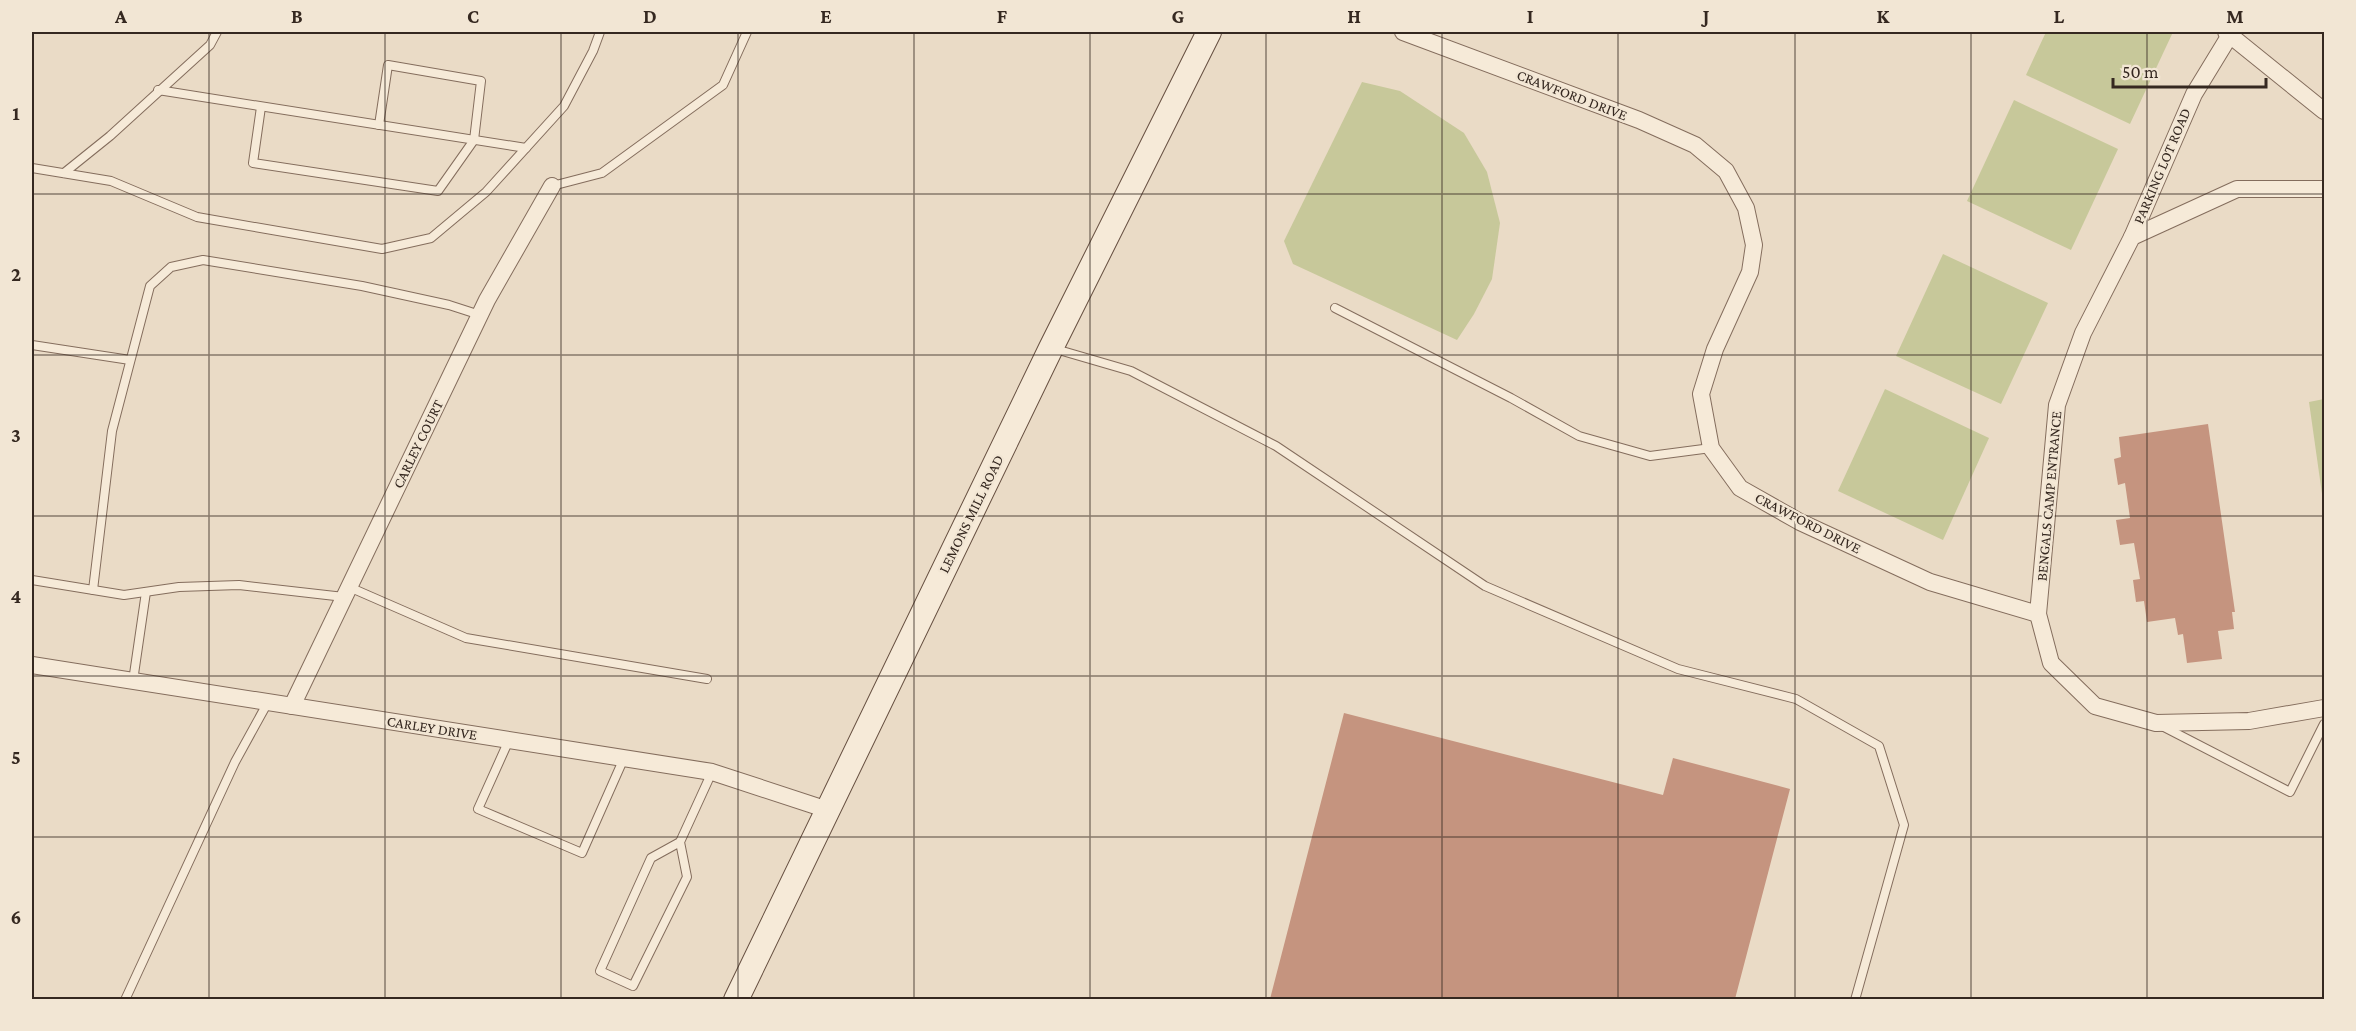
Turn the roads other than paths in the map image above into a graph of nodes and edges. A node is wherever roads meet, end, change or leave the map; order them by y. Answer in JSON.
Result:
{"nodes":[{"id":1,"x":217,"y":32,"type":"edge"},
{"id":2,"x":600,"y":32,"type":"edge"},
{"id":3,"x":747,"y":32,"type":"edge"},
{"id":4,"x":1209,"y":32,"type":"edge"},
{"id":5,"x":1403,"y":32,"type":"edge"},
{"id":6,"x":2228,"y":33,"type":"edge"},
{"id":7,"x":158,"y":90,"type":"junction"},
{"id":8,"x":261,"y":107,"type":"junction"},
{"id":9,"x":2325,"y":111,"type":"edge"},
{"id":10,"x":379,"y":125,"type":"junction"},
{"id":11,"x":474,"y":140,"type":"junction"},
{"id":12,"x":526,"y":148,"type":"junction"},
{"id":13,"x":32,"y":168,"type":"edge"},
{"id":14,"x":64,"y":173,"type":"junction"},
{"id":15,"x":552,"y":186,"type":"joint"},
{"id":16,"x":2325,"y":189,"type":"edge"},
{"id":17,"x":2132,"y":237,"type":"junction"},
{"id":18,"x":1335,"y":308,"type":"dead end"},
{"id":19,"x":480,"y":315,"type":"junction"},
{"id":20,"x":32,"y":345,"type":"edge"},
{"id":21,"x":1051,"y":348,"type":"junction"},
{"id":22,"x":130,"y":360,"type":"junction"},
{"id":23,"x":1711,"y":448,"type":"junction"},
{"id":24,"x":32,"y":580,"type":"edge"},
{"id":25,"x":93,"y":590,"type":"junction"},
{"id":26,"x":146,"y":592,"type":"junction"},
{"id":27,"x":347,"y":592,"type":"junction"},
{"id":28,"x":2038,"y":614,"type":"junction"},
{"id":29,"x":32,"y":665,"type":"edge"},
{"id":30,"x":707,"y":679,"type":"dead end"},
{"id":31,"x":133,"y":681,"type":"junction"},
{"id":32,"x":268,"y":702,"type":"junction"},
{"id":33,"x":292,"y":706,"type":"junction"},
{"id":34,"x":2325,"y":708,"type":"edge"},
{"id":35,"x":2156,"y":723,"type":"junction"},
{"id":36,"x":2325,"y":724,"type":"edge"},
{"id":37,"x":509,"y":740,"type":"junction"},
{"id":38,"x":624,"y":758,"type":"junction"},
{"id":39,"x":712,"y":772,"type":"junction"},
{"id":40,"x":828,"y":810,"type":"junction"},
{"id":41,"x":680,"y":842,"type":"junction"},
{"id":42,"x":126,"y":999,"type":"edge"},
{"id":43,"x":736,"y":999,"type":"edge"},
{"id":44,"x":1855,"y":999,"type":"edge"}],
"edges":[{"from":1,"to":7,"type":"lane"},
{"from":2,"to":12,"type":"lane"},
{"from":3,"to":15,"type":"lane"},
{"from":4,"to":21,"type":"street","name":"LEMONS MILL ROAD"},
{"from":5,"to":23,"type":"street","name":"CRAWFORD DRIVE"},
{"from":6,"to":9,"type":"street","name":"PARKING LOT ROAD"},
{"from":6,"to":17,"type":"street","name":"PARKING LOT ROAD"},
{"from":7,"to":8,"type":"lane"},
{"from":7,"to":14,"type":"lane"},
{"from":8,"to":10,"type":"lane"},
{"from":8,"to":11,"type":"lane"},
{"from":10,"to":11,"type":"lane"},
{"from":10,"to":11,"type":"lane"},
{"from":11,"to":12,"type":"lane"},
{"from":12,"to":14,"type":"lane"},
{"from":13,"to":14,"type":"lane"},
{"from":15,"to":19,"type":"street","name":"CARLEY COURT"},
{"from":16,"to":17,"type":"street"},
{"from":17,"to":28,"type":"street","name":"BENGALS CAMP ENTRANCE"},
{"from":18,"to":23,"type":"lane"},
{"from":19,"to":22,"type":"lane"},
{"from":19,"to":27,"type":"street","name":"CARLEY COURT"},
{"from":20,"to":22,"type":"lane"},
{"from":21,"to":40,"type":"street","name":"LEMONS MILL ROAD"},
{"from":21,"to":44,"type":"lane"},
{"from":22,"to":25,"type":"lane"},
{"from":23,"to":28,"type":"street","name":"CRAWFORD DRIVE"},
{"from":24,"to":25,"type":"lane"},
{"from":25,"to":26,"type":"lane"},
{"from":26,"to":27,"type":"lane"},
{"from":26,"to":31,"type":"lane"},
{"from":27,"to":30,"type":"lane"},
{"from":27,"to":33,"type":"street","name":"CARLEY COURT"},
{"from":28,"to":35,"type":"street"},
{"from":29,"to":31,"type":"street","name":"CARLEY DRIVE"},
{"from":31,"to":32,"type":"street","name":"CARLEY DRIVE"},
{"from":32,"to":33,"type":"street","name":"CARLEY DRIVE"},
{"from":32,"to":42,"type":"lane"},
{"from":33,"to":37,"type":"street","name":"CARLEY DRIVE"},
{"from":34,"to":35,"type":"street"},
{"from":35,"to":36,"type":"lane"},
{"from":37,"to":38,"type":"street","name":"CARLEY DRIVE"},
{"from":37,"to":38,"type":"lane"},
{"from":38,"to":39,"type":"street","name":"CARLEY DRIVE"},
{"from":39,"to":40,"type":"street","name":"CARLEY DRIVE"},
{"from":39,"to":41,"type":"lane"},
{"from":40,"to":43,"type":"street","name":"LEMONS MILL ROAD"},
{"from":41,"to":41,"type":"lane"}]}
